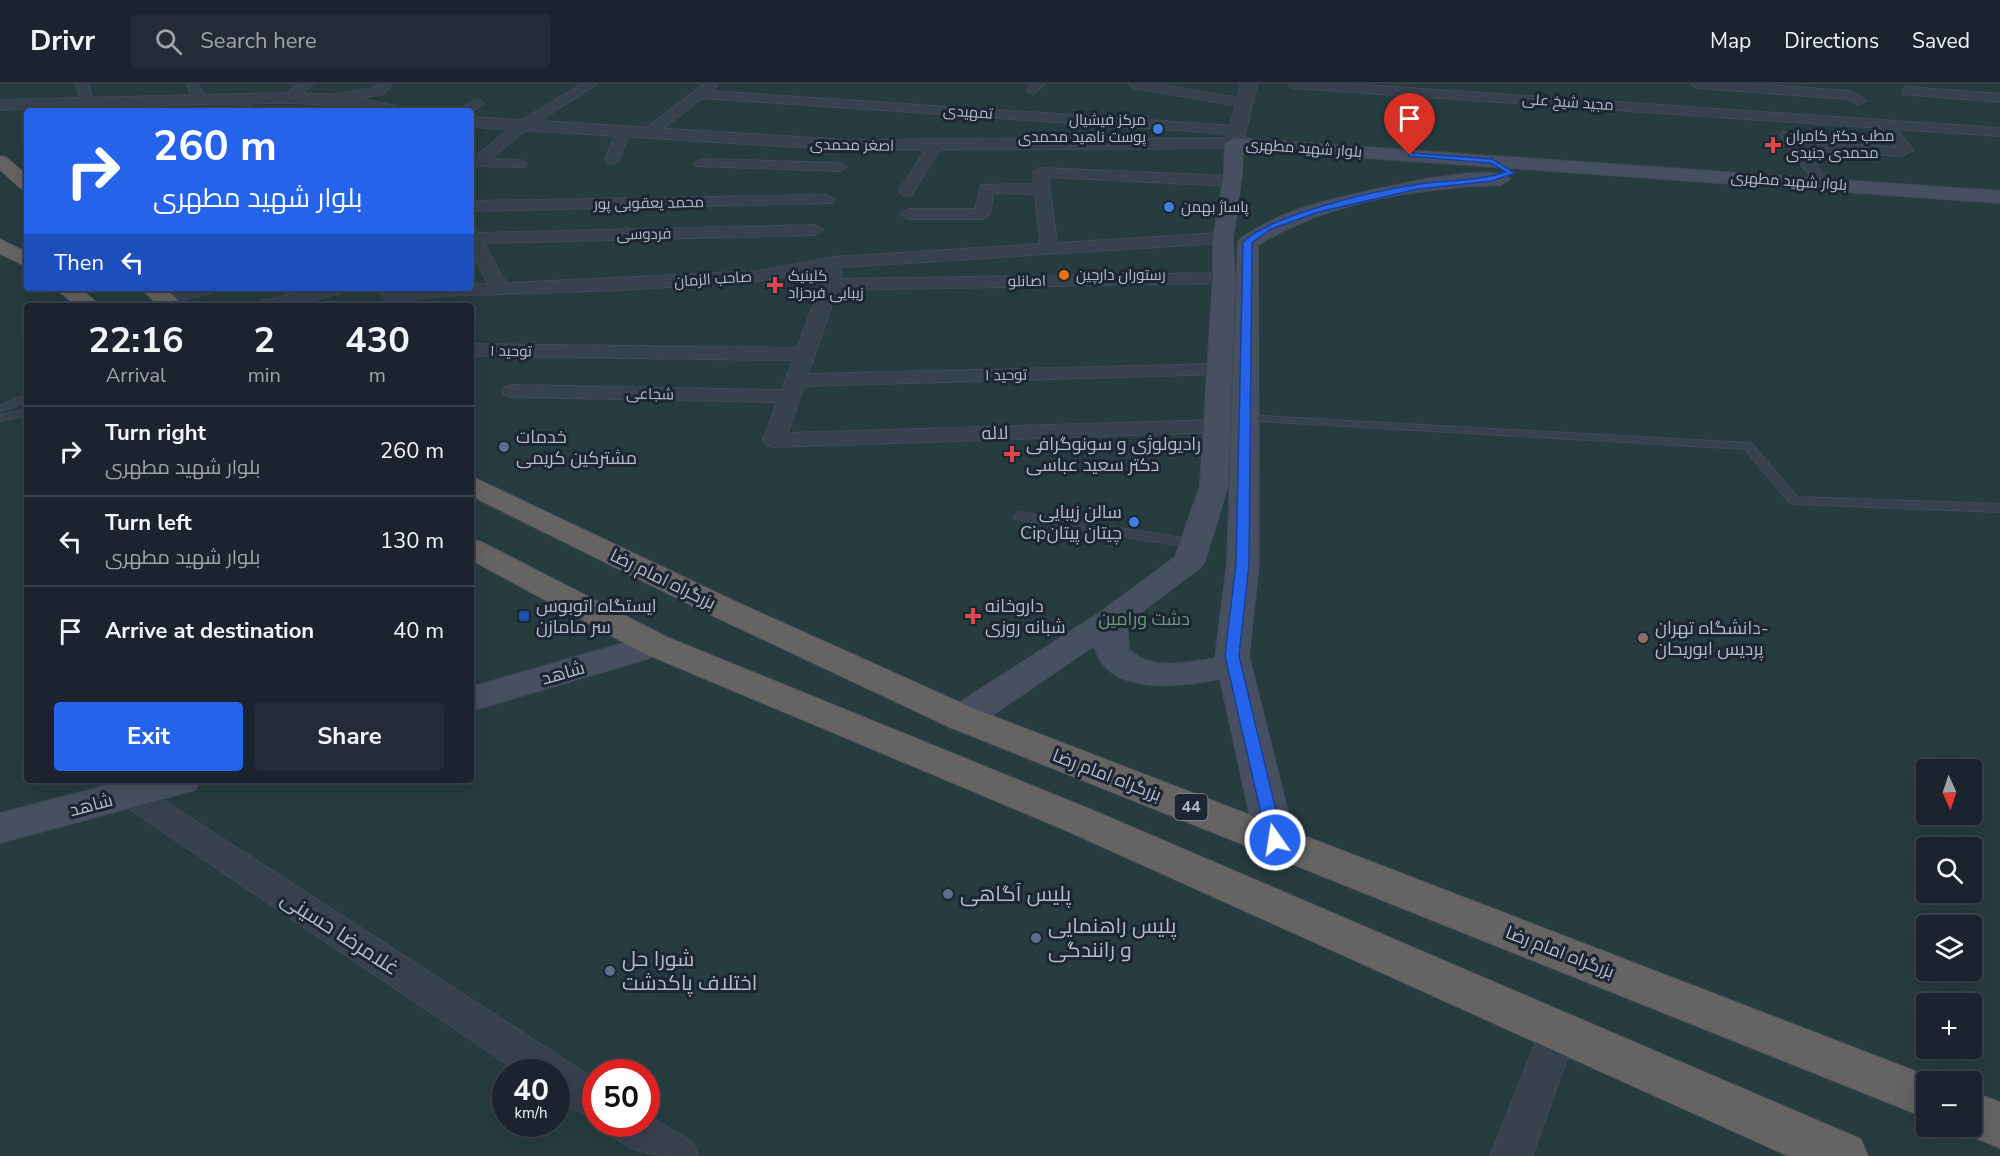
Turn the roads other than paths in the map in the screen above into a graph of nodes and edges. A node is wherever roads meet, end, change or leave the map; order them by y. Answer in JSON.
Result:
{"nodes":[{"id":1,"x":82,"y":84,"type":"edge"},
{"id":2,"x":192,"y":84,"type":"edge"},
{"id":3,"x":307,"y":84,"type":"edge"},
{"id":4,"x":386,"y":84,"type":"edge"},
{"id":5,"x":591,"y":84,"type":"edge"},
{"id":6,"x":712,"y":84,"type":"edge"},
{"id":7,"x":1134,"y":84,"type":"edge"},
{"id":8,"x":1249,"y":84,"type":"edge"},
{"id":9,"x":1293,"y":84,"type":"edge"},
{"id":10,"x":1697,"y":84,"type":"edge"},
{"id":11,"x":1972,"y":84,"type":"edge"},
{"id":12,"x":1744,"y":86,"type":"edge"},
{"id":13,"x":1456,"y":89,"type":"edge"},
{"id":14,"x":1508,"y":91,"type":"edge"},
{"id":15,"x":1908,"y":91,"type":"dead end"},
{"id":16,"x":699,"y":94,"type":"junction"},
{"id":17,"x":1986,"y":97,"type":"junction"},
{"id":18,"x":289,"y":98,"type":"junction"},
{"id":19,"x":2000,"y":98,"type":"edge"},
{"id":20,"x":330,"y":99,"type":"junction"},
{"id":21,"x":200,"y":100,"type":"junction"},
{"id":22,"x":1859,"y":101,"type":"dead end"},
{"id":23,"x":87,"y":103,"type":"junction"},
{"id":24,"x":477,"y":103,"type":"dead end"},
{"id":25,"x":1245,"y":103,"type":"junction"},
{"id":26,"x":0,"y":105,"type":"edge"},
{"id":27,"x":244,"y":105,"type":"edge"},
{"id":28,"x":381,"y":108,"type":"edge"},
{"id":29,"x":468,"y":108,"type":"edge"},
{"id":30,"x":1921,"y":110,"type":"dead end"},
{"id":31,"x":2000,"y":110,"type":"edge"},
{"id":32,"x":1771,"y":116,"type":"junction"},
{"id":33,"x":474,"y":122,"type":"edge"},
{"id":34,"x":1885,"y":124,"type":"junction"},
{"id":35,"x":523,"y":125,"type":"junction"},
{"id":36,"x":1934,"y":127,"type":"junction"},
{"id":37,"x":623,"y":132,"type":"junction"},
{"id":38,"x":2000,"y":132,"type":"edge"},
{"id":39,"x":647,"y":134,"type":"junction"},
{"id":40,"x":1235,"y":136,"type":"junction"},
{"id":41,"x":1786,"y":138,"type":"junction"},
{"id":42,"x":1945,"y":138,"type":"dead end"},
{"id":43,"x":849,"y":145,"type":"junction"},
{"id":44,"x":935,"y":146,"type":"junction"},
{"id":45,"x":1323,"y":149,"type":"junction"},
{"id":46,"x":612,"y":160,"type":"dead end"},
{"id":47,"x":701,"y":163,"type":"dead end"},
{"id":48,"x":1274,"y":163,"type":"dead end"},
{"id":49,"x":520,"y":164,"type":"dead end"},
{"id":50,"x":1254,"y":169,"type":"dead end"},
{"id":51,"x":1492,"y":170,"type":"junction"},
{"id":52,"x":1540,"y":172,"type":"junction"},
{"id":53,"x":1232,"y":178,"type":"junction"},
{"id":54,"x":833,"y":184,"type":"junction"},
{"id":55,"x":1823,"y":184,"type":"junction"},
{"id":56,"x":1041,"y":189,"type":"junction"},
{"id":57,"x":907,"y":191,"type":"dead end"},
{"id":58,"x":2000,"y":197,"type":"edge"},
{"id":59,"x":474,"y":206,"type":"edge"},
{"id":60,"x":2000,"y":209,"type":"edge"},
{"id":61,"x":1229,"y":212,"type":"junction"},
{"id":62,"x":908,"y":214,"type":"dead end"},
{"id":63,"x":1302,"y":214,"type":"junction"},
{"id":64,"x":815,"y":230,"type":"junction"},
{"id":65,"x":474,"y":236,"type":"edge"},
{"id":66,"x":1223,"y":238,"type":"junction"},
{"id":67,"x":474,"y":240,"type":"edge"},
{"id":68,"x":0,"y":244,"type":"edge"},
{"id":69,"x":1049,"y":249,"type":"junction"},
{"id":70,"x":24,"y":259,"type":"edge"},
{"id":71,"x":834,"y":262,"type":"junction"},
{"id":72,"x":806,"y":266,"type":"junction"},
{"id":73,"x":1224,"y":278,"type":"junction"},
{"id":74,"x":830,"y":285,"type":"junction"},
{"id":75,"x":499,"y":288,"type":"junction"},
{"id":76,"x":474,"y":289,"type":"edge"},
{"id":77,"x":70,"y":291,"type":"edge"},
{"id":78,"x":194,"y":291,"type":"edge"},
{"id":79,"x":327,"y":291,"type":"edge"},
{"id":80,"x":387,"y":291,"type":"edge"},
{"id":81,"x":440,"y":291,"type":"edge"},
{"id":82,"x":163,"y":298,"type":"edge"},
{"id":83,"x":86,"y":303,"type":"edge"},
{"id":84,"x":277,"y":303,"type":"edge"},
{"id":85,"x":474,"y":350,"type":"edge"},
{"id":86,"x":803,"y":354,"type":"junction"},
{"id":87,"x":1218,"y":370,"type":"junction"},
{"id":88,"x":791,"y":388,"type":"junction"},
{"id":89,"x":512,"y":391,"type":"dead end"},
{"id":90,"x":24,"y":398,"type":"edge"},
{"id":91,"x":0,"y":409,"type":"edge"},
{"id":92,"x":24,"y":413,"type":"edge"},
{"id":93,"x":0,"y":418,"type":"edge"},
{"id":94,"x":1230,"y":422,"type":"junction"},
{"id":95,"x":474,"y":486,"type":"edge"},
{"id":96,"x":2000,"y":508,"type":"edge"},
{"id":97,"x":1019,"y":516,"type":"dead end"},
{"id":98,"x":1195,"y":544,"type":"junction"},
{"id":99,"x":474,"y":550,"type":"edge"},
{"id":100,"x":1111,"y":620,"type":"junction"},
{"id":101,"x":655,"y":645,"type":"junction"},
{"id":102,"x":1234,"y":665,"type":"junction"},
{"id":103,"x":474,"y":698,"type":"edge"},
{"id":104,"x":962,"y":718,"type":"junction"},
{"id":105,"x":171,"y":783,"type":"edge"},
{"id":106,"x":130,"y":794,"type":"junction"},
{"id":107,"x":0,"y":828,"type":"edge"},
{"id":108,"x":1275,"y":840,"type":"junction"},
{"id":109,"x":1558,"y":1031,"type":"junction"},
{"id":110,"x":530,"y":1059,"type":"edge"},
{"id":111,"x":1916,"y":1092,"type":"edge"},
{"id":112,"x":1982,"y":1118,"type":"edge"},
{"id":113,"x":2000,"y":1125,"type":"edge"},
{"id":114,"x":647,"y":1137,"type":"edge"},
{"id":115,"x":676,"y":1156,"type":"edge"},
{"id":116,"x":1511,"y":1156,"type":"edge"},
{"id":117,"x":1843,"y":1156,"type":"edge"}],
"edges":[{"from":1,"to":23,"type":"street"},
{"from":2,"to":21,"type":"street"},
{"from":3,"to":18,"type":"street"},
{"from":4,"to":20,"type":"street"},
{"from":5,"to":35,"type":"street"},
{"from":6,"to":16,"type":"street"},
{"from":7,"to":25,"type":"street"},
{"from":8,"to":25,"type":"street"},
{"from":9,"to":13,"type":"street","name":"مجید شیخ علی"},
{"from":10,"to":12,"type":"street"},
{"from":11,"to":17,"type":"street"},
{"from":12,"to":22,"type":"street"},
{"from":12,"to":32,"type":"street"},
{"from":13,"to":14,"type":"street","name":"مجید شیخ علی"},
{"from":14,"to":32,"type":"street","name":"مجید شیخ علی"},
{"from":15,"to":17,"type":"street"},
{"from":16,"to":39,"type":"street"},
{"from":16,"to":40,"type":"street","name":"تمهیدی"},
{"from":17,"to":19,"type":"street"},
{"from":17,"to":31,"type":"street"},
{"from":18,"to":20,"type":"street"},
{"from":18,"to":27,"type":"street"},
{"from":20,"to":28,"type":"street"},
{"from":21,"to":23,"type":"street"},
{"from":21,"to":27,"type":"street"},
{"from":23,"to":26,"type":"street"},
{"from":24,"to":29,"type":"street"},
{"from":25,"to":40,"type":"street"},
{"from":30,"to":36,"type":"street"},
{"from":32,"to":34,"type":"street","name":"مجید شیخ علی"},
{"from":32,"to":41,"type":"street"},
{"from":33,"to":35,"type":"street","name":"اصغر محمدی"},
{"from":34,"to":36,"type":"street","name":"مجید شیخ علی"},
{"from":34,"to":41,"type":"street"},
{"from":35,"to":37,"type":"street","name":"اصغر محمدی"},
{"from":35,"to":49,"type":"street"},
{"from":36,"to":38,"type":"street","name":"مجید شیخ علی"},
{"from":36,"to":42,"type":"street"},
{"from":37,"to":39,"type":"street","name":"اصغر محمدی"},
{"from":37,"to":46,"type":"street"},
{"from":39,"to":43,"type":"street","name":"اصغر محمدی"},
{"from":40,"to":44,"type":"street","name":"اصغر محمدی"},
{"from":40,"to":45,"type":"main road","name":"بلوار شهید مطهری"},
{"from":40,"to":53,"type":"main road","name":"بلوار شهید مطهری"},
{"from":41,"to":55,"type":"street"},
{"from":43,"to":44,"type":"street","name":"اصغر محمدی"},
{"from":43,"to":54,"type":"street"},
{"from":44,"to":57,"type":"street"},
{"from":45,"to":48,"type":"main road"},
{"from":45,"to":51,"type":"main road","name":"بلوار شهید مطهری"},
{"from":47,"to":54,"type":"street"},
{"from":50,"to":53,"type":"main road"},
{"from":51,"to":52,"type":"main road","name":"بلوار شهید مطهری"},
{"from":51,"to":63,"type":"main road","name":"بلوار شهید مطهری"},
{"from":52,"to":55,"type":"main road","name":"بلوار شهید مطهری"},
{"from":52,"to":60,"type":"main road","name":"بلوار شهید مطهری"},
{"from":53,"to":56,"type":"street"},
{"from":53,"to":61,"type":"main road","name":"بلوار شهید مطهری"},
{"from":54,"to":59,"type":"street","name":"محمد یعقوبی پور"},
{"from":54,"to":64,"type":"street"},
{"from":55,"to":58,"type":"main road","name":"بلوار شهید مطهری"},
{"from":56,"to":62,"type":"street"},
{"from":56,"to":69,"type":"street"},
{"from":61,"to":63,"type":"main road"},
{"from":61,"to":66,"type":"main road","name":"بلوار شهید مطهری"},
{"from":63,"to":94,"type":"main road","name":"بلوار شهید مطهری"},
{"from":64,"to":65,"type":"street","name":"فردوسی"},
{"from":64,"to":72,"type":"street"},
{"from":66,"to":69,"type":"street","name":"صاحب الزمان"},
{"from":66,"to":73,"type":"main road","name":"بلوار شهید مطهری"},
{"from":67,"to":75,"type":"street"},
{"from":68,"to":70,"type":"highway"},
{"from":69,"to":71,"type":"street","name":"صاحب الزمان"},
{"from":71,"to":72,"type":"street","name":"صاحب الزمان"},
{"from":71,"to":74,"type":"street"},
{"from":72,"to":75,"type":"street","name":"صاحب الزمان"},
{"from":73,"to":74,"type":"street","name":"اصانلو"},
{"from":73,"to":87,"type":"main road","name":"بلوار شهید مطهری"},
{"from":74,"to":86,"type":"street"},
{"from":75,"to":76,"type":"street","name":"صاحب الزمان"},
{"from":77,"to":83,"type":"highway"},
{"from":78,"to":82,"type":"street"},
{"from":79,"to":84,"type":"street"},
{"from":80,"to":81,"type":"street","name":"صاحب الزمان"},
{"from":85,"to":86,"type":"street","name":"توحید ۱"},
{"from":86,"to":88,"type":"street"},
{"from":87,"to":88,"type":"street","name":"توحید ۱"},
{"from":87,"to":94,"type":"main road","name":"بلوار شهید مطهری"},
{"from":88,"to":89,"type":"street","name":"شجاعی"},
{"from":88,"to":94,"type":"street","name":"لاله"},
{"from":90,"to":91,"type":"lane"},
{"from":92,"to":93,"type":"lane"},
{"from":94,"to":96,"type":"lane"},
{"from":94,"to":98,"type":"main road","name":"بلوار شهید مطهری"},
{"from":94,"to":102,"type":"main road","name":"بلوار شهید مطهری"},
{"from":95,"to":104,"type":"highway","name":"بزرگراه امام رضا","number":"44"},
{"from":97,"to":98,"type":"lane"},
{"from":98,"to":100,"type":"main road","name":"بلوار شهید مطهری"},
{"from":99,"to":101,"type":"highway"},
{"from":100,"to":102,"type":"main road"},
{"from":100,"to":104,"type":"main road","name":"بلوار شهید مطهری"},
{"from":101,"to":103,"type":"main road","name":"شاهد"},
{"from":101,"to":109,"type":"highway"},
{"from":102,"to":108,"type":"main road","name":"بلوار شهید مطهری"},
{"from":104,"to":108,"type":"highway","name":"بزرگراه امام رضا","number":"44"},
{"from":105,"to":106,"type":"main road","name":"شاهد"},
{"from":106,"to":107,"type":"main road","name":"شاهد"},
{"from":106,"to":110,"type":"street","name":"غلامرضا حسینی"},
{"from":108,"to":111,"type":"highway","name":"بزرگراه امام رضا","number":"44"},
{"from":109,"to":116,"type":"street"},
{"from":109,"to":117,"type":"highway"},
{"from":112,"to":113,"type":"highway"},
{"from":114,"to":115,"type":"street"}]}
